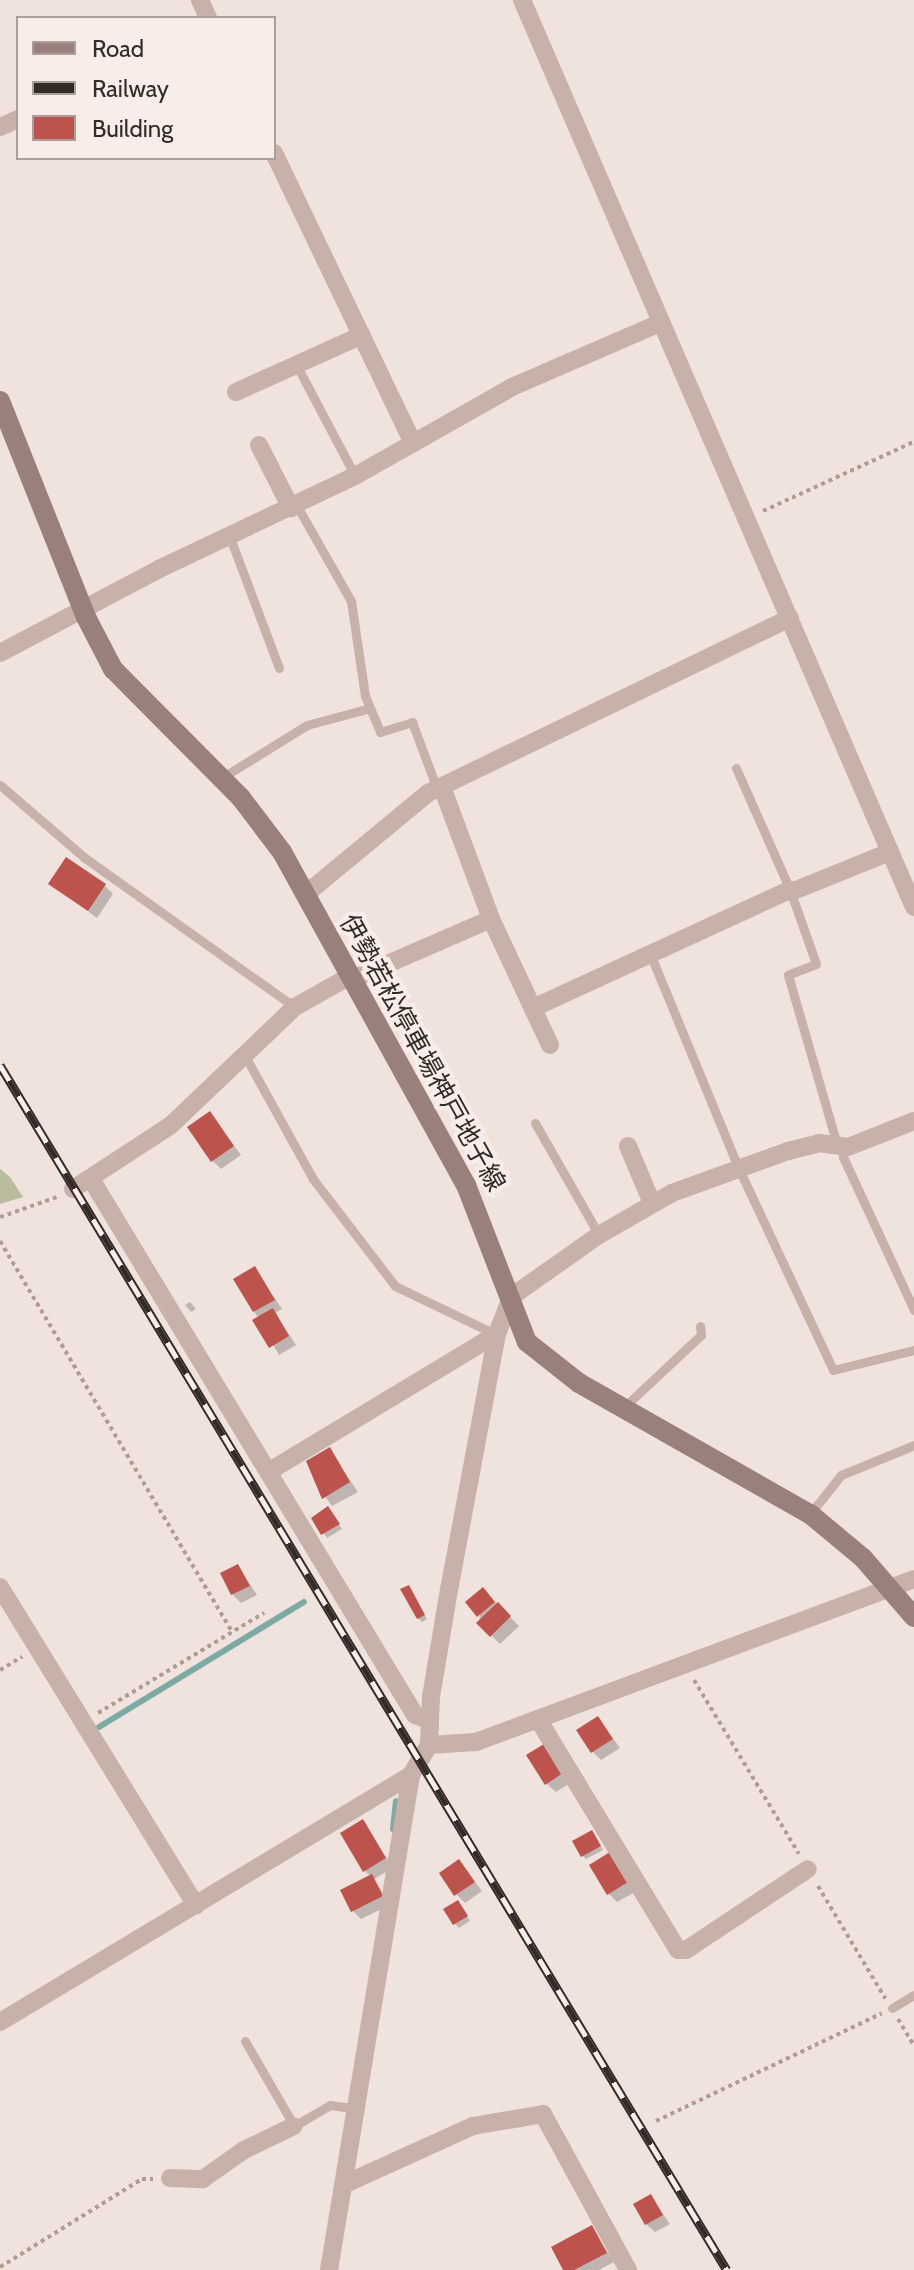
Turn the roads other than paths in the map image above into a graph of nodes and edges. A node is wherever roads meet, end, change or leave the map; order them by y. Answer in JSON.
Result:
{"nodes":[{"id":1,"x":522,"y":0,"type":"edge"},
{"id":2,"x":276,"y":157,"type":"edge"},
{"id":3,"x":662,"y":322,"type":"junction"},
{"id":4,"x":362,"y":335,"type":"junction"},
{"id":5,"x":297,"y":366,"type":"junction"},
{"id":6,"x":236,"y":392,"type":"dead end"},
{"id":7,"x":0,"y":401,"type":"edge"},
{"id":8,"x":413,"y":443,"type":"junction"},
{"id":9,"x":259,"y":445,"type":"dead end"},
{"id":10,"x":355,"y":476,"type":"junction"},
{"id":11,"x":294,"y":507,"type":"junction"},
{"id":12,"x":229,"y":535,"type":"junction"},
{"id":13,"x":84,"y":608,"type":"junction"},
{"id":14,"x":790,"y":618,"type":"junction"},
{"id":15,"x":0,"y":653,"type":"edge"},
{"id":16,"x":279,"y":668,"type":"dead end"},
{"id":17,"x":370,"y":708,"type":"junction"},
{"id":18,"x":736,"y":768,"type":"dead end"},
{"id":19,"x":221,"y":778,"type":"junction"},
{"id":20,"x":0,"y":785,"type":"edge"},
{"id":21,"x":439,"y":788,"type":"junction"},
{"id":22,"x":890,"y":852,"type":"junction"},
{"id":23,"x":791,"y":891,"type":"junction"},
{"id":24,"x":306,"y":894,"type":"junction"},
{"id":25,"x":914,"y":907,"type":"edge"},
{"id":26,"x":491,"y":919,"type":"junction"},
{"id":27,"x":651,"y":956,"type":"junction"},
{"id":28,"x":351,"y":978,"type":"junction"},
{"id":29,"x":295,"y":1007,"type":"junction"},
{"id":30,"x":533,"y":1008,"type":"junction"},
{"id":31,"x":550,"y":1045,"type":"dead end"},
{"id":32,"x":244,"y":1054,"type":"junction"},
{"id":33,"x":914,"y":1121,"type":"edge"},
{"id":34,"x":535,"y":1123,"type":"dead end"},
{"id":35,"x":628,"y":1146,"type":"dead end"},
{"id":36,"x":840,"y":1146,"type":"junction"},
{"id":37,"x":738,"y":1167,"type":"junction"},
{"id":38,"x":91,"y":1179,"type":"junction"},
{"id":39,"x":73,"y":1189,"type":"road end"},
{"id":40,"x":652,"y":1203,"type":"junction"},
{"id":41,"x":599,"y":1235,"type":"junction"},
{"id":42,"x":511,"y":1297,"type":"junction"},
{"id":43,"x":914,"y":1310,"type":"edge"},
{"id":44,"x":700,"y":1326,"type":"dead end"},
{"id":45,"x":497,"y":1334,"type":"junction"},
{"id":46,"x":914,"y":1350,"type":"edge"},
{"id":47,"x":623,"y":1408,"type":"junction"},
{"id":48,"x":914,"y":1445,"type":"edge"},
{"id":49,"x":268,"y":1472,"type":"junction"},
{"id":50,"x":810,"y":1514,"type":"junction"},
{"id":51,"x":914,"y":1579,"type":"edge"},
{"id":52,"x":0,"y":1587,"type":"edge"},
{"id":53,"x":891,"y":1588,"type":"junction"},
{"id":54,"x":914,"y":1617,"type":"edge"},
{"id":55,"x":538,"y":1719,"type":"junction"},
{"id":56,"x":430,"y":1721,"type":"junction"},
{"id":57,"x":429,"y":1745,"type":"junction"},
{"id":58,"x":411,"y":1775,"type":"junction"},
{"id":59,"x":808,"y":1869,"type":"dead end"},
{"id":60,"x":196,"y":1906,"type":"junction"},
{"id":61,"x":914,"y":1995,"type":"edge"},
{"id":62,"x":892,"y":2008,"type":"road end"},
{"id":63,"x":0,"y":2022,"type":"edge"},
{"id":64,"x":245,"y":2041,"type":"dead end"},
{"id":65,"x":357,"y":2109,"type":"junction"},
{"id":66,"x":294,"y":2126,"type":"junction"},
{"id":67,"x":170,"y":2178,"type":"road end"},
{"id":68,"x":345,"y":2184,"type":"junction"},
{"id":69,"x":329,"y":2270,"type":"edge"},
{"id":70,"x":628,"y":2270,"type":"edge"}],
"edges":[{"from":1,"to":3,"type":"street"},
{"from":2,"to":4,"type":"street"},
{"from":3,"to":8,"type":"street"},
{"from":3,"to":14,"type":"street"},
{"from":4,"to":5,"type":"street"},
{"from":4,"to":8,"type":"street"},
{"from":5,"to":6,"type":"street"},
{"from":5,"to":10,"type":"lane"},
{"from":7,"to":13,"type":"main road","name":"伊勢若松停車場神戸地子線"},
{"from":8,"to":10,"type":"street"},
{"from":9,"to":11,"type":"street"},
{"from":10,"to":11,"type":"street"},
{"from":11,"to":12,"type":"street"},
{"from":11,"to":17,"type":"lane"},
{"from":12,"to":13,"type":"street"},
{"from":12,"to":16,"type":"lane"},
{"from":13,"to":15,"type":"street"},
{"from":13,"to":19,"type":"main road","name":"伊勢若松停車場神戸地子線"},
{"from":14,"to":21,"type":"street"},
{"from":14,"to":22,"type":"street"},
{"from":17,"to":19,"type":"lane"},
{"from":17,"to":21,"type":"lane"},
{"from":18,"to":23,"type":"lane"},
{"from":19,"to":24,"type":"main road","name":"伊勢若松停車場神戸地子線"},
{"from":20,"to":29,"type":"lane"},
{"from":21,"to":24,"type":"street"},
{"from":21,"to":26,"type":"street"},
{"from":22,"to":23,"type":"street"},
{"from":22,"to":25,"type":"street"},
{"from":23,"to":27,"type":"street"},
{"from":23,"to":36,"type":"lane"},
{"from":24,"to":28,"type":"main road","name":"伊勢若松停車場神戸地子線"},
{"from":26,"to":28,"type":"street"},
{"from":26,"to":30,"type":"street"},
{"from":27,"to":30,"type":"street"},
{"from":27,"to":37,"type":"lane"},
{"from":28,"to":29,"type":"street"},
{"from":28,"to":42,"type":"main road","name":"伊勢若松停車場神戸地子線"},
{"from":29,"to":32,"type":"street"},
{"from":30,"to":31,"type":"street"},
{"from":32,"to":38,"type":"street"},
{"from":32,"to":45,"type":"lane"},
{"from":33,"to":36,"type":"street"},
{"from":34,"to":41,"type":"lane"},
{"from":35,"to":40,"type":"street"},
{"from":36,"to":37,"type":"street"},
{"from":36,"to":43,"type":"lane"},
{"from":37,"to":40,"type":"street"},
{"from":37,"to":46,"type":"lane"},
{"from":38,"to":39,"type":"street"},
{"from":38,"to":49,"type":"street"},
{"from":40,"to":41,"type":"street"},
{"from":41,"to":42,"type":"street"},
{"from":42,"to":45,"type":"street"},
{"from":42,"to":47,"type":"main road","name":"伊勢若松停車場神戸地子線"},
{"from":44,"to":47,"type":"lane"},
{"from":45,"to":49,"type":"street"},
{"from":45,"to":56,"type":"street"},
{"from":47,"to":50,"type":"main road","name":"伊勢若松停車場神戸地子線"},
{"from":48,"to":50,"type":"lane"},
{"from":49,"to":56,"type":"street"},
{"from":50,"to":53,"type":"main road","name":"伊勢若松停車場神戸地子線"},
{"from":51,"to":53,"type":"street"},
{"from":52,"to":60,"type":"street"},
{"from":53,"to":54,"type":"main road","name":"伊勢若松停車場神戸地子線"},
{"from":53,"to":55,"type":"street"},
{"from":55,"to":57,"type":"street"},
{"from":55,"to":59,"type":"street"},
{"from":56,"to":57,"type":"street"},
{"from":57,"to":58,"type":"street"},
{"from":58,"to":60,"type":"street"},
{"from":58,"to":65,"type":"street"},
{"from":60,"to":63,"type":"street"},
{"from":61,"to":62,"type":"lane"},
{"from":64,"to":66,"type":"lane"},
{"from":65,"to":66,"type":"lane"},
{"from":65,"to":68,"type":"street"},
{"from":66,"to":67,"type":"street"},
{"from":68,"to":69,"type":"street"},
{"from":68,"to":70,"type":"street"}]}
